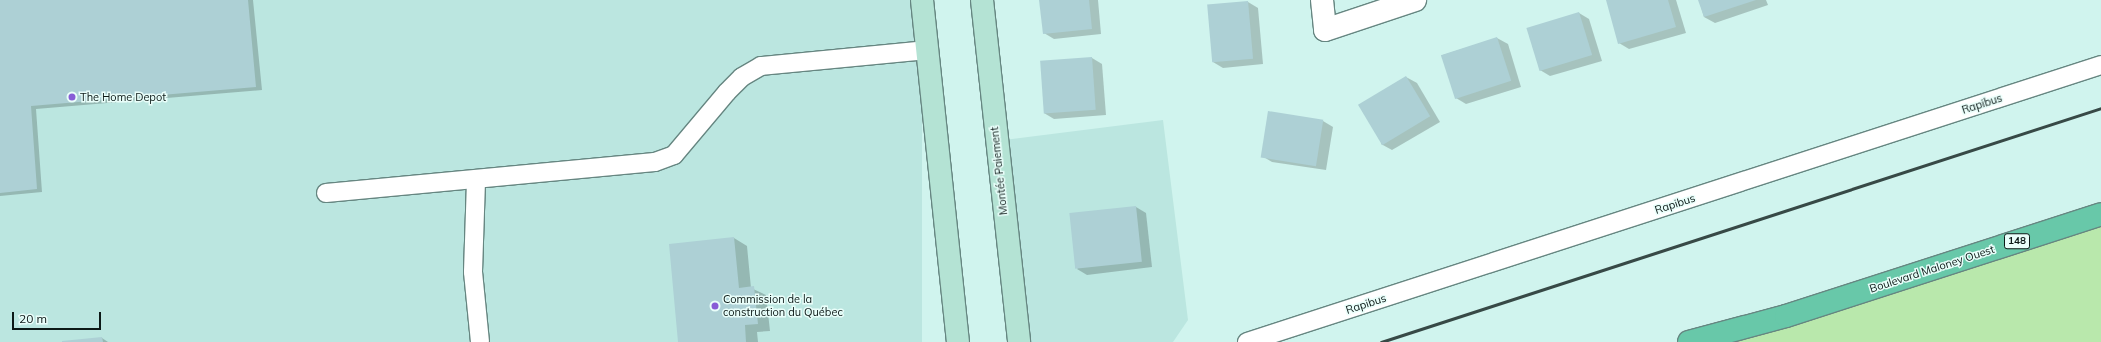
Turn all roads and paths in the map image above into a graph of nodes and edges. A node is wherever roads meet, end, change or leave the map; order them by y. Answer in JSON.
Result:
{"nodes":[{"id":1,"x":922,"y":0,"type":"edge"},
{"id":2,"x":982,"y":0,"type":"edge"},
{"id":3,"x":1322,"y":0,"type":"edge"},
{"id":4,"x":1415,"y":0,"type":"edge"},
{"id":5,"x":926,"y":50,"type":"junction"},
{"id":6,"x":2101,"y":65,"type":"edge"},
{"id":7,"x":476,"y":180,"type":"junction"},
{"id":8,"x":326,"y":193,"type":"dead end"},
{"id":9,"x":2101,"y":214,"type":"edge"},
{"id":10,"x":1786,"y":316,"type":"junction"},
{"id":11,"x":480,"y":342,"type":"edge"},
{"id":12,"x":958,"y":342,"type":"edge"},
{"id":13,"x":1019,"y":342,"type":"edge"},
{"id":14,"x":1247,"y":342,"type":"edge"},
{"id":15,"x":1689,"y":342,"type":"edge"},
{"id":16,"x":1737,"y":342,"type":"edge"}],
"edges":[{"from":1,"to":5,"type":"main road"},
{"from":2,"to":13,"type":"main road","name":"Montée Paiement"},
{"from":3,"to":4,"type":"street"},
{"from":5,"to":7,"type":"lane"},
{"from":5,"to":12,"type":"main road"},
{"from":6,"to":14,"type":"lane","name":"Rapibus"},
{"from":7,"to":8,"type":"lane"},
{"from":7,"to":11,"type":"lane"},
{"from":9,"to":10,"type":"main road","name":"Boulevard Maloney Ouest","number":"148"},
{"from":10,"to":15,"type":"main road","name":"Boulevard Maloney Ouest","number":"148"},
{"from":10,"to":16,"type":"main road","name":"Boulevard Maloney Ouest","number":"148"}]}
